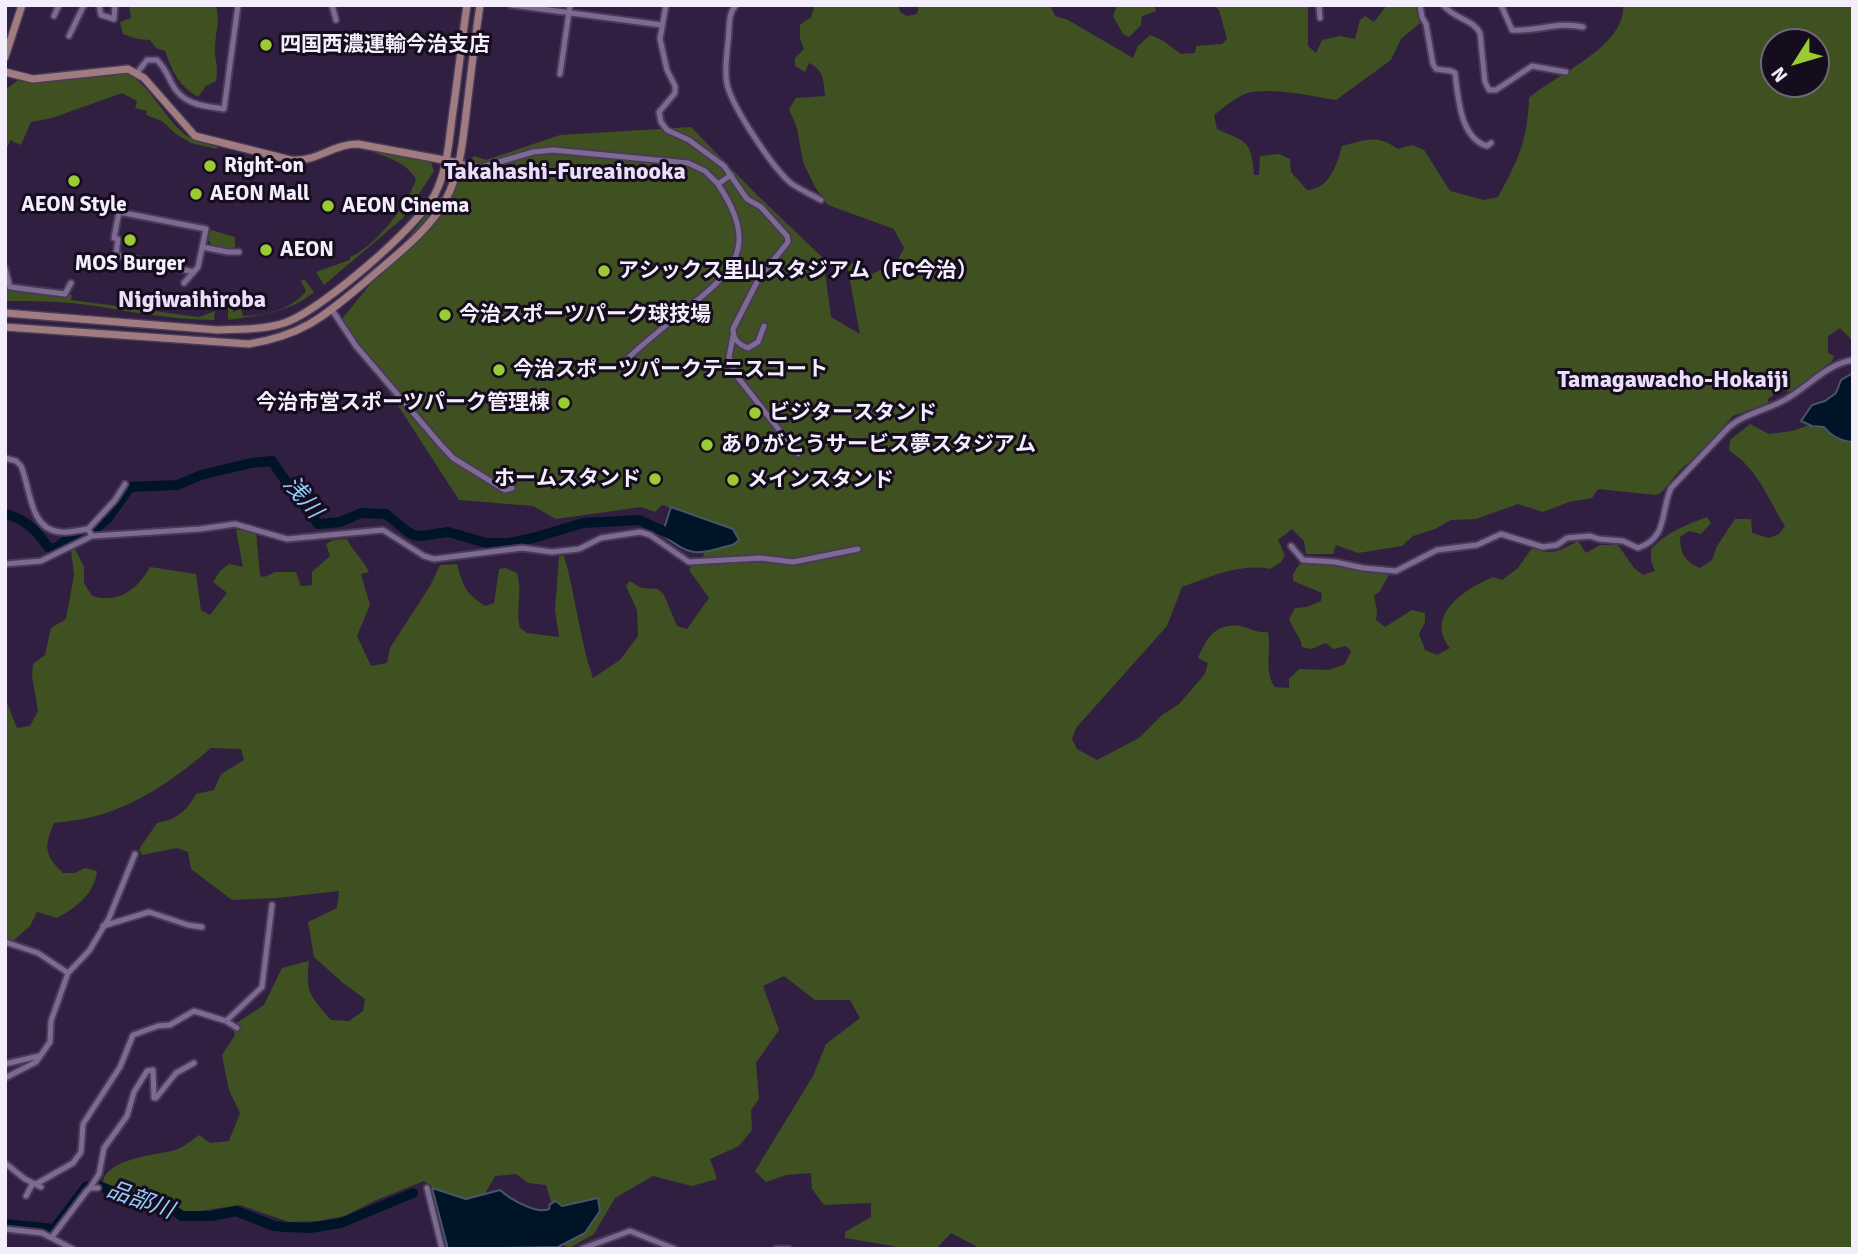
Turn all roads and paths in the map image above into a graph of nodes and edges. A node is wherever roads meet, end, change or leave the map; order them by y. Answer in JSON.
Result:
{"nodes":[{"id":1,"x":22,"y":5,"type":"edge"},
{"id":2,"x":59,"y":5,"type":"edge"},
{"id":3,"x":84,"y":5,"type":"edge"},
{"id":4,"x":99,"y":5,"type":"edge"},
{"id":5,"x":115,"y":5,"type":"edge"},
{"id":6,"x":238,"y":5,"type":"edge"},
{"id":7,"x":332,"y":5,"type":"edge"},
{"id":8,"x":467,"y":5,"type":"edge"},
{"id":9,"x":480,"y":5,"type":"edge"},
{"id":10,"x":511,"y":5,"type":"edge"},
{"id":11,"x":570,"y":5,"type":"edge"},
{"id":12,"x":666,"y":5,"type":"edge"},
{"id":13,"x":736,"y":5,"type":"edge"},
{"id":14,"x":1319,"y":5,"type":"edge"},
{"id":15,"x":1420,"y":5,"type":"edge"},
{"id":16,"x":1443,"y":5,"type":"edge"},
{"id":17,"x":1501,"y":5,"type":"edge"},
{"id":18,"x":569,"y":13,"type":"junction"},
{"id":19,"x":54,"y":16,"type":"dead end"},
{"id":20,"x":1320,"y":18,"type":"dead end"},
{"id":21,"x":336,"y":20,"type":"dead end"},
{"id":22,"x":662,"y":25,"type":"junction"},
{"id":23,"x":1583,"y":27,"type":"dead end"},
{"id":24,"x":69,"y":36,"type":"dead end"},
{"id":25,"x":5,"y":57,"type":"edge"},
{"id":26,"x":5,"y":72,"type":"edge"},
{"id":27,"x":1566,"y":72,"type":"dead end"},
{"id":28,"x":137,"y":73,"type":"junction"},
{"id":29,"x":560,"y":74,"type":"dead end"},
{"id":30,"x":1491,"y":143,"type":"dead end"},
{"id":31,"x":446,"y":159,"type":"junction"},
{"id":32,"x":460,"y":163,"type":"junction"},
{"id":33,"x":731,"y":175,"type":"junction"},
{"id":34,"x":718,"y":184,"type":"junction"},
{"id":35,"x":821,"y":200,"type":"dead end"},
{"id":36,"x":202,"y":247,"type":"junction"},
{"id":37,"x":239,"y":251,"type":"dead end"},
{"id":38,"x":5,"y":268,"type":"edge"},
{"id":39,"x":194,"y":272,"type":"junction"},
{"id":40,"x":71,"y":283,"type":"dead end"},
{"id":41,"x":184,"y":283,"type":"dead end"},
{"id":42,"x":332,"y":310,"type":"junction"},
{"id":43,"x":5,"y":313,"type":"edge"},
{"id":44,"x":764,"y":326,"type":"dead end"},
{"id":45,"x":5,"y":327,"type":"edge"},
{"id":46,"x":733,"y":336,"type":"junction"},
{"id":47,"x":1853,"y":360,"type":"edge"},
{"id":48,"x":619,"y":367,"type":"dead end"},
{"id":49,"x":798,"y":454,"type":"dead end"},
{"id":50,"x":5,"y":458,"type":"edge"},
{"id":51,"x":125,"y":484,"type":"dead end"},
{"id":52,"x":513,"y":488,"type":"dead end"},
{"id":53,"x":88,"y":529,"type":"junction"},
{"id":54,"x":92,"y":536,"type":"junction"},
{"id":55,"x":1291,"y":546,"type":"dead end"},
{"id":56,"x":858,"y":549,"type":"dead end"},
{"id":57,"x":5,"y":564,"type":"edge"},
{"id":58,"x":135,"y":854,"type":"dead end"},
{"id":59,"x":272,"y":905,"type":"dead end"},
{"id":60,"x":103,"y":926,"type":"junction"},
{"id":61,"x":202,"y":927,"type":"dead end"},
{"id":62,"x":5,"y":942,"type":"edge"},
{"id":63,"x":68,"y":973,"type":"junction"},
{"id":64,"x":226,"y":1021,"type":"junction"},
{"id":65,"x":237,"y":1028,"type":"dead end"},
{"id":66,"x":42,"y":1055,"type":"junction"},
{"id":67,"x":194,"y":1063,"type":"dead end"},
{"id":68,"x":5,"y":1065,"type":"edge"},
{"id":69,"x":5,"y":1078,"type":"edge"},
{"id":70,"x":6,"y":1164,"type":"edge"},
{"id":71,"x":37,"y":1185,"type":"junction"},
{"id":72,"x":427,"y":1188,"type":"dead end"},
{"id":73,"x":26,"y":1196,"type":"dead end"},
{"id":74,"x":5,"y":1229,"type":"edge"},
{"id":75,"x":52,"y":1237,"type":"junction"},
{"id":76,"x":73,"y":1249,"type":"edge"},
{"id":77,"x":442,"y":1249,"type":"edge"},
{"id":78,"x":581,"y":1249,"type":"edge"},
{"id":79,"x":675,"y":1249,"type":"edge"},
{"id":80,"x":776,"y":1249,"type":"edge"},
{"id":81,"x":789,"y":1249,"type":"edge"}],
"edges":[{"from":1,"to":25,"type":"street"},
{"from":2,"to":19,"type":"street"},
{"from":3,"to":24,"type":"street"},
{"from":4,"to":5,"type":"street"},
{"from":6,"to":28,"type":"street"},
{"from":7,"to":21,"type":"street"},
{"from":8,"to":31,"type":"street"},
{"from":9,"to":32,"type":"street"},
{"from":10,"to":18,"type":"street"},
{"from":11,"to":18,"type":"street"},
{"from":12,"to":22,"type":"street"},
{"from":13,"to":35,"type":"street"},
{"from":14,"to":20,"type":"street"},
{"from":15,"to":30,"type":"street"},
{"from":16,"to":27,"type":"street"},
{"from":17,"to":23,"type":"street"},
{"from":18,"to":22,"type":"street"},
{"from":18,"to":29,"type":"street"},
{"from":22,"to":33,"type":"street"},
{"from":26,"to":28,"type":"street"},
{"from":28,"to":31,"type":"street"},
{"from":31,"to":32,"type":"street"},
{"from":31,"to":43,"type":"street"},
{"from":32,"to":34,"type":"street"},
{"from":32,"to":42,"type":"street"},
{"from":33,"to":34,"type":"street"},
{"from":33,"to":46,"type":"street"},
{"from":34,"to":48,"type":"street"},
{"from":36,"to":37,"type":"street"},
{"from":36,"to":39,"type":"street"},
{"from":36,"to":39,"type":"street"},
{"from":38,"to":40,"type":"street"},
{"from":39,"to":41,"type":"street"},
{"from":42,"to":45,"type":"street"},
{"from":42,"to":52,"type":"street"},
{"from":44,"to":46,"type":"street"},
{"from":46,"to":49,"type":"street"},
{"from":47,"to":55,"type":"street"},
{"from":50,"to":53,"type":"street"},
{"from":51,"to":53,"type":"street"},
{"from":53,"to":54,"type":"street"},
{"from":54,"to":56,"type":"street"},
{"from":54,"to":57,"type":"street"},
{"from":58,"to":60,"type":"street"},
{"from":59,"to":64,"type":"street"},
{"from":60,"to":61,"type":"street"},
{"from":60,"to":63,"type":"street"},
{"from":62,"to":63,"type":"street"},
{"from":63,"to":66,"type":"street"},
{"from":64,"to":65,"type":"street"},
{"from":64,"to":71,"type":"street"},
{"from":66,"to":68,"type":"street"},
{"from":66,"to":69,"type":"street"},
{"from":67,"to":75,"type":"street"},
{"from":70,"to":71,"type":"street"},
{"from":71,"to":73,"type":"street"},
{"from":72,"to":77,"type":"street"},
{"from":74,"to":75,"type":"street"},
{"from":75,"to":76,"type":"street"},
{"from":78,"to":79,"type":"street"},
{"from":80,"to":81,"type":"street"}]}
